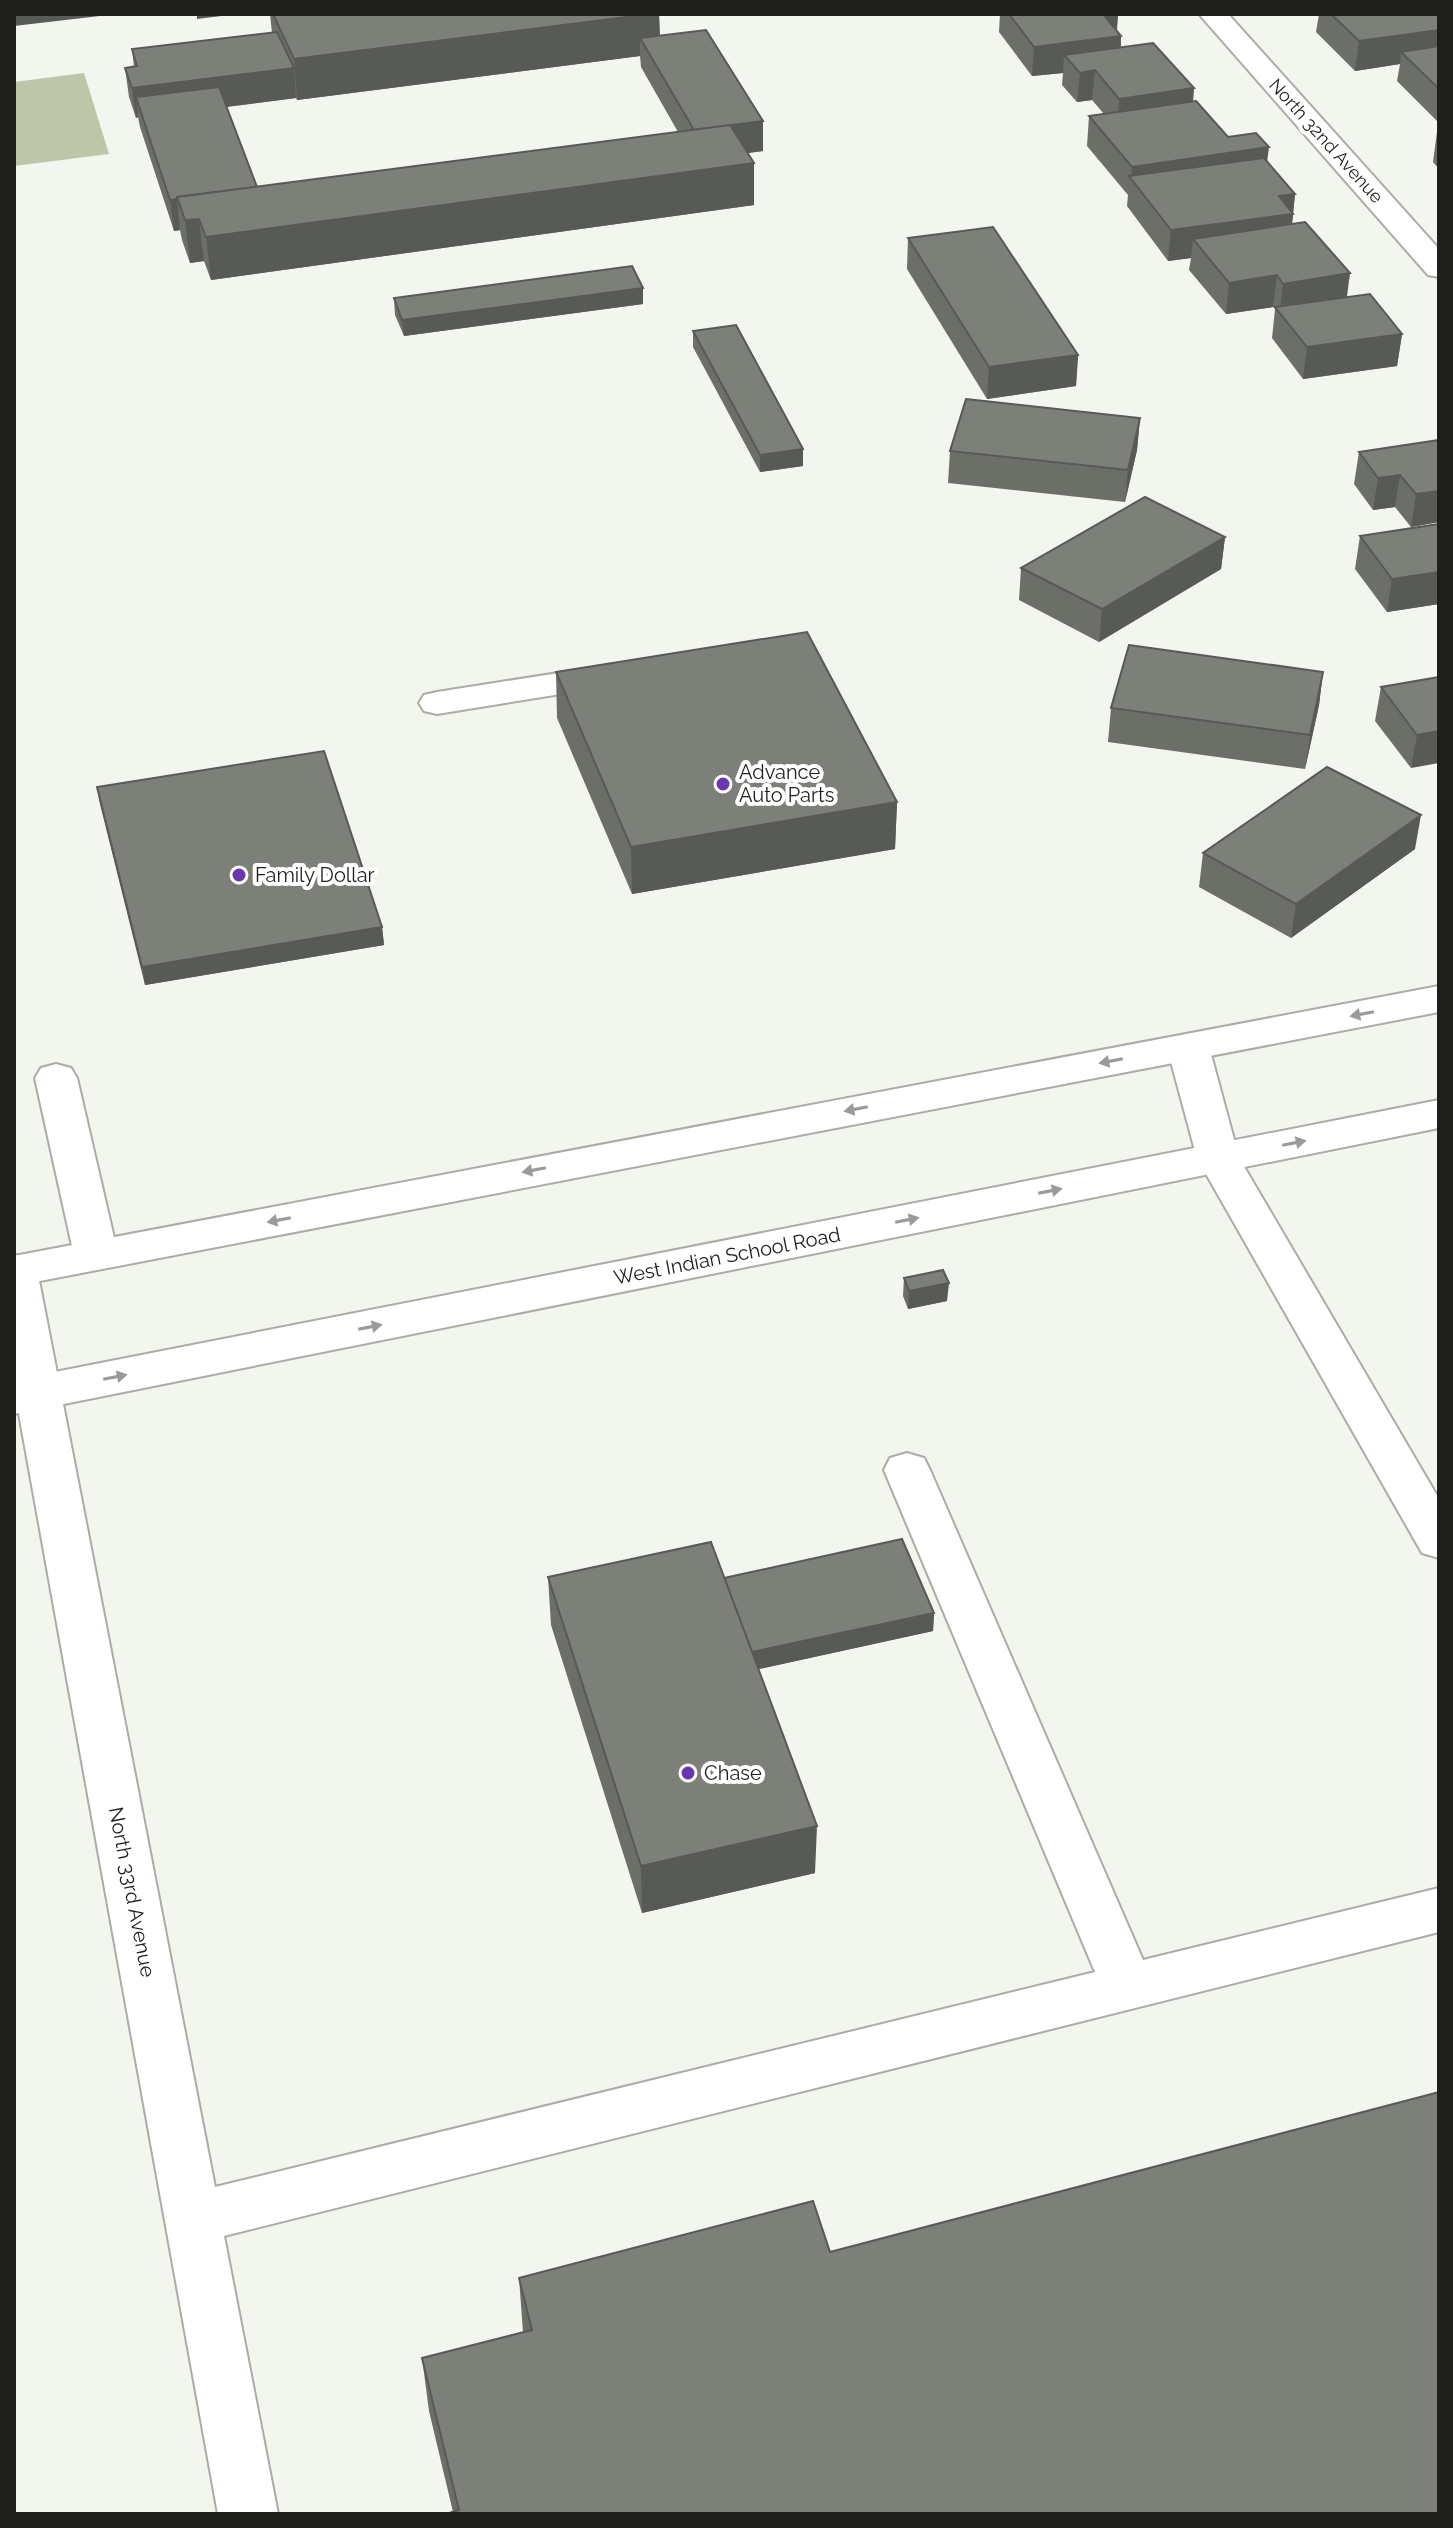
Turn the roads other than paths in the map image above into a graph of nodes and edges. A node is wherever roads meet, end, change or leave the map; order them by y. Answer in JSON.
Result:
{"nodes":[{"id":1,"x":1213,"y":14,"type":"edge"},
{"id":2,"x":1439,"y":268,"type":"edge"},
{"id":3,"x":651,"y":669,"type":"edge"},
{"id":4,"x":437,"y":703,"type":"dead end"},
{"id":5,"x":1439,"y":999,"type":"edge"},
{"id":6,"x":1188,"y":1047,"type":"junction"},
{"id":7,"x":56,"y":1078,"type":"dead end"},
{"id":8,"x":1439,"y":1114,"type":"edge"},
{"id":9,"x":1218,"y":1158,"type":"junction"},
{"id":10,"x":96,"y":1255,"type":"junction"},
{"id":11,"x":15,"y":1270,"type":"edge"},
{"id":12,"x":26,"y":1395,"type":"edge"},
{"id":13,"x":907,"y":1470,"type":"dead end"},
{"id":14,"x":1439,"y":1540,"type":"edge"},
{"id":15,"x":1439,"y":1910,"type":"edge"},
{"id":16,"x":1128,"y":1987,"type":"junction"},
{"id":17,"x":193,"y":2218,"type":"junction"},
{"id":18,"x":248,"y":2514,"type":"edge"}],
"edges":[{"from":1,"to":2,"type":"main road","name":"North 32nd Avenue"},
{"from":3,"to":4,"type":"main road"},
{"from":5,"to":6,"type":"main road","one_way":true},
{"from":6,"to":9,"type":"main road"},
{"from":6,"to":10,"type":"main road","one_way":true},
{"from":7,"to":10,"type":"main road"},
{"from":9,"to":8,"type":"main road","name":"West Indian School Road","one_way":true},
{"from":12,"to":9,"type":"main road","name":"West Indian School Road","one_way":true},
{"from":9,"to":14,"type":"main road"},
{"from":10,"to":11,"type":"main road"},
{"from":11,"to":12,"type":"main road","name":"North 33rd Avenue"},
{"from":12,"to":17,"type":"main road","name":"North 33rd Avenue"},
{"from":13,"to":16,"type":"main road"},
{"from":15,"to":16,"type":"main road"},
{"from":16,"to":17,"type":"main road"},
{"from":17,"to":18,"type":"main road","name":"North 33rd Avenue"}]}
